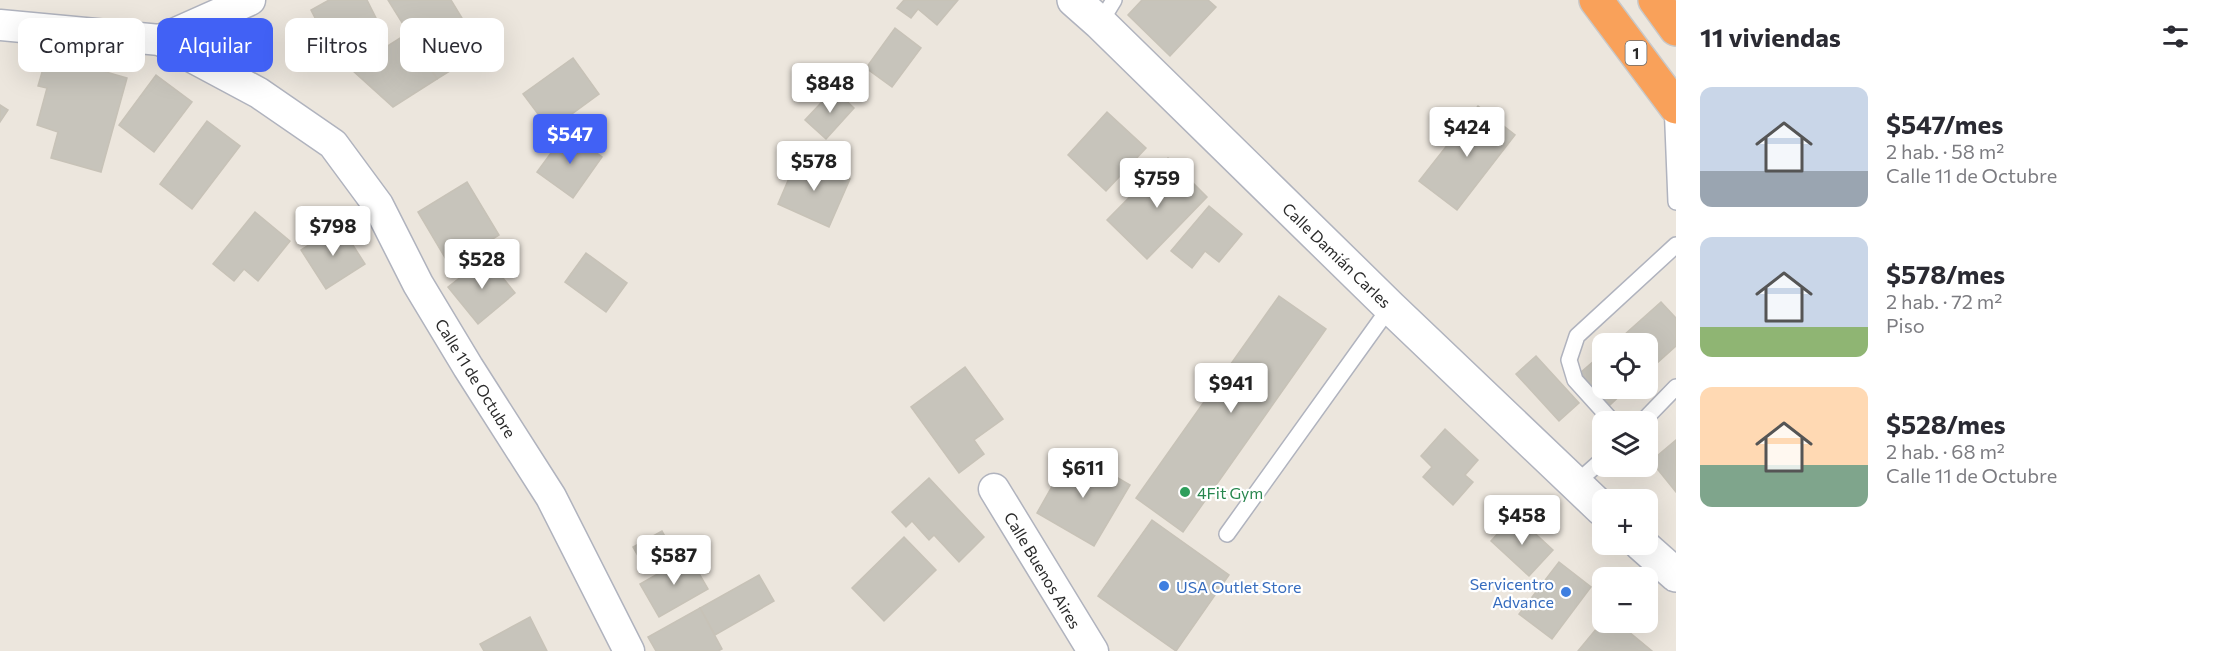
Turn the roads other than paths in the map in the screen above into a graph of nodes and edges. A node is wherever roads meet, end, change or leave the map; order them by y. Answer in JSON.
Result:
{"nodes":[{"id":1,"x":250,"y":0,"type":"edge"},
{"id":2,"x":1074,"y":0,"type":"edge"},
{"id":3,"x":1596,"y":0,"type":"edge"},
{"id":4,"x":1655,"y":0,"type":"edge"},
{"id":5,"x":1107,"y":11,"type":"edge"},
{"id":6,"x":210,"y":18,"type":"edge"},
{"id":7,"x":0,"y":25,"type":"edge"},
{"id":8,"x":1676,"y":29,"type":"edge"},
{"id":9,"x":157,"y":40,"type":"edge"},
{"id":10,"x":220,"y":72,"type":"edge"},
{"id":11,"x":1674,"y":105,"type":"edge"},
{"id":12,"x":1676,"y":202,"type":"edge"},
{"id":13,"x":1676,"y":245,"type":"edge"},
{"id":14,"x":1390,"y":307,"type":"junction"},
{"id":15,"x":1676,"y":387,"type":"edge"},
{"id":16,"x":1603,"y":411,"type":"edge"},
{"id":17,"x":1653,"y":411,"type":"edge"},
{"id":18,"x":1592,"y":469,"type":"edge"},
{"id":19,"x":1575,"y":484,"type":"junction"},
{"id":20,"x":994,"y":489,"type":"dead end"},
{"id":21,"x":1592,"y":500,"type":"edge"},
{"id":22,"x":1227,"y":534,"type":"dead end"},
{"id":23,"x":629,"y":651,"type":"edge"},
{"id":24,"x":1093,"y":651,"type":"edge"}],
"edges":[{"from":1,"to":6,"type":"street"},
{"from":2,"to":5,"type":"street","name":"Calle Damián Carles"},
{"from":3,"to":11,"type":"highway","number":"1"},
{"from":4,"to":8,"type":"highway"},
{"from":5,"to":14,"type":"street","name":"Calle Damián Carles"},
{"from":7,"to":9,"type":"street","name":"Calle 11 de Octubre"},
{"from":10,"to":23,"type":"street","name":"Calle 11 de Octubre"},
{"from":11,"to":12,"type":"lane"},
{"from":13,"to":16,"type":"lane"},
{"from":14,"to":19,"type":"street","name":"Calle Damián Carles"},
{"from":14,"to":22,"type":"lane"},
{"from":15,"to":17,"type":"lane"},
{"from":18,"to":19,"type":"lane"},
{"from":19,"to":21,"type":"street","name":"Calle Damián Carles"},
{"from":20,"to":24,"type":"street","name":"Calle Buenos Aires"}]}
